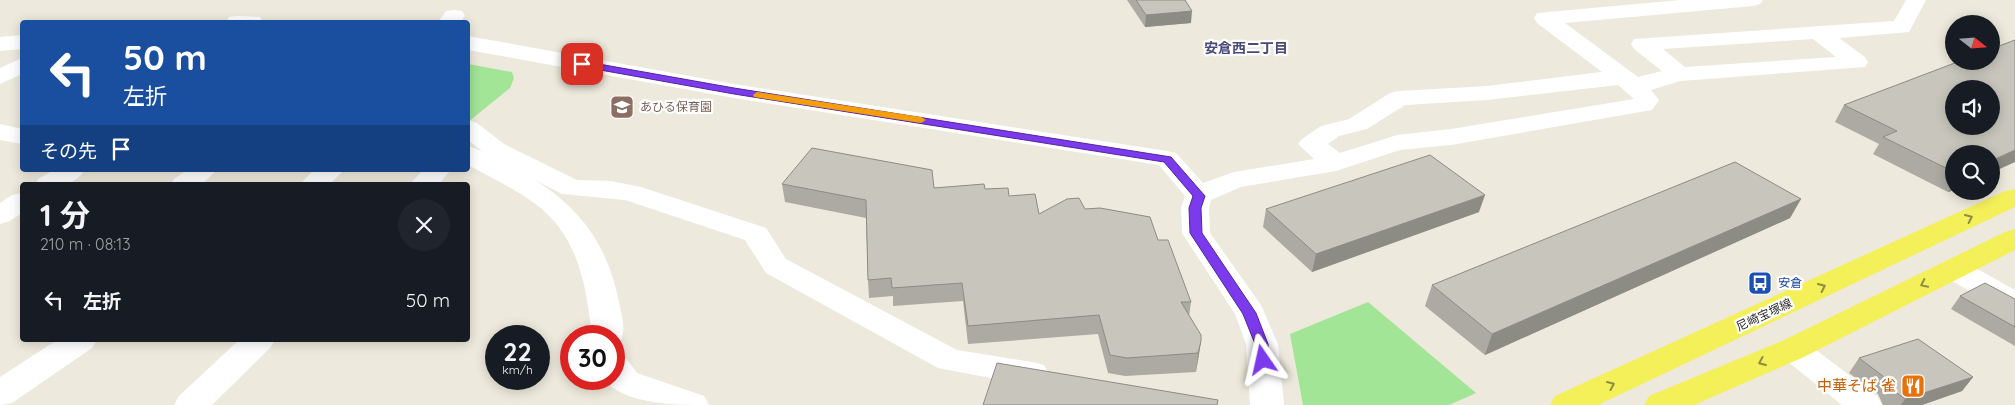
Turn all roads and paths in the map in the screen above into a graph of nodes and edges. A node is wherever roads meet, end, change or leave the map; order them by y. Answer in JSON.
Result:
{"nodes":[{"id":1,"x":1753,"y":0,"type":"edge"},
{"id":2,"x":1916,"y":0,"type":"edge"},
{"id":3,"x":1819,"y":33,"type":"junction"},
{"id":4,"x":20,"y":42,"type":"edge"},
{"id":5,"x":470,"y":43,"type":"edge"},
{"id":6,"x":0,"y":44,"type":"edge"},
{"id":7,"x":20,"y":66,"type":"edge"},
{"id":8,"x":1680,"y":74,"type":"junction"},
{"id":9,"x":0,"y":77,"type":"edge"},
{"id":10,"x":1630,"y":82,"type":"junction"},
{"id":11,"x":470,"y":130,"type":"edge"},
{"id":12,"x":470,"y":155,"type":"edge"},
{"id":13,"x":1336,"y":163,"type":"junction"},
{"id":14,"x":69,"y":172,"type":"edge"},
{"id":15,"x":201,"y":172,"type":"edge"},
{"id":16,"x":328,"y":172,"type":"edge"},
{"id":17,"x":436,"y":172,"type":"edge"},
{"id":18,"x":53,"y":182,"type":"edge"},
{"id":19,"x":188,"y":182,"type":"edge"},
{"id":20,"x":316,"y":182,"type":"edge"},
{"id":21,"x":425,"y":182,"type":"edge"},
{"id":22,"x":1199,"y":196,"type":"junction"},
{"id":23,"x":2015,"y":197,"type":"edge"},
{"id":24,"x":20,"y":202,"type":"edge"},
{"id":25,"x":0,"y":215,"type":"edge"},
{"id":26,"x":2015,"y":238,"type":"edge"},
{"id":27,"x":1954,"y":269,"type":"junction"},
{"id":28,"x":2015,"y":303,"type":"edge"},
{"id":29,"x":607,"y":325,"type":"edge"},
{"id":30,"x":78,"y":342,"type":"edge"},
{"id":31,"x":257,"y":342,"type":"edge"},
{"id":32,"x":1794,"y":349,"type":"junction"},
{"id":33,"x":1056,"y":378,"type":"edge"},
{"id":34,"x":625,"y":382,"type":"edge"},
{"id":35,"x":0,"y":394,"type":"edge"},
{"id":36,"x":1664,"y":404,"type":"edge"},
{"id":37,"x":191,"y":405,"type":"edge"},
{"id":38,"x":692,"y":405,"type":"edge"},
{"id":39,"x":1267,"y":405,"type":"edge"},
{"id":40,"x":1567,"y":405,"type":"edge"},
{"id":41,"x":1865,"y":405,"type":"edge"}],
"edges":[{"from":1,"to":10,"type":"street"},
{"from":2,"to":3,"type":"street"},
{"from":3,"to":8,"type":"street"},
{"from":3,"to":8,"type":"street"},
{"from":4,"to":6,"type":"street"},
{"from":5,"to":22,"type":"street"},
{"from":7,"to":9,"type":"street"},
{"from":8,"to":10,"type":"street"},
{"from":10,"to":13,"type":"street"},
{"from":10,"to":13,"type":"street"},
{"from":11,"to":33,"type":"street"},
{"from":12,"to":29,"type":"street"},
{"from":13,"to":22,"type":"street"},
{"from":14,"to":18,"type":"street"},
{"from":15,"to":19,"type":"street"},
{"from":16,"to":20,"type":"street"},
{"from":17,"to":21,"type":"street"},
{"from":22,"to":39,"type":"street"},
{"from":40,"to":23,"type":"main road","name":"尼崎宝塚線","one_way":true},
{"from":24,"to":25,"type":"street"},
{"from":26,"to":27,"type":"main road"},
{"from":27,"to":28,"type":"street"},
{"from":27,"to":32,"type":"main road","one_way":true},
{"from":30,"to":35,"type":"street"},
{"from":31,"to":37,"type":"street"},
{"from":32,"to":36,"type":"main road","one_way":true},
{"from":32,"to":41,"type":"street"},
{"from":34,"to":38,"type":"street"}]}
